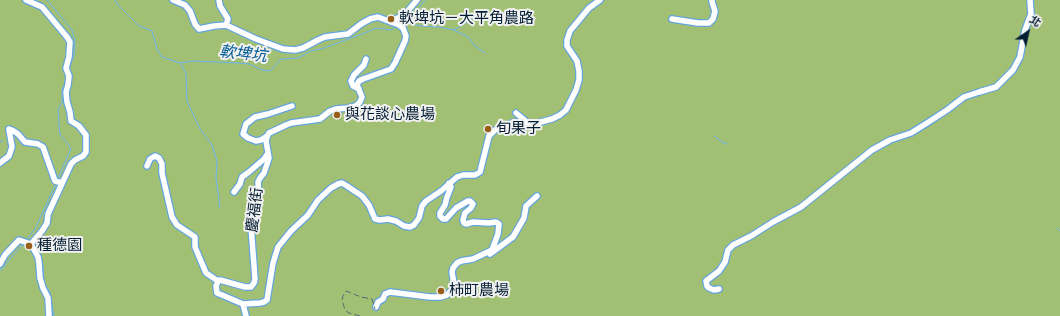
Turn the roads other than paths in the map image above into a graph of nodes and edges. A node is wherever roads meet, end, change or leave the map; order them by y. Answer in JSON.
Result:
{"nodes":[{"id":1,"x":26,"y":0,"type":"edge"},
{"id":2,"x":173,"y":0,"type":"edge"},
{"id":3,"x":218,"y":0,"type":"edge"},
{"id":4,"x":417,"y":0,"type":"edge"},
{"id":5,"x":600,"y":0,"type":"edge"},
{"id":6,"x":712,"y":0,"type":"edge"},
{"id":7,"x":1030,"y":0,"type":"edge"},
{"id":8,"x":672,"y":19,"type":"dead end"},
{"id":9,"x":391,"y":22,"type":"junction"},
{"id":10,"x":226,"y":26,"type":"junction"},
{"id":11,"x":366,"y":60,"type":"dead end"},
{"id":12,"x":359,"y":90,"type":"junction"},
{"id":13,"x":292,"y":106,"type":"dead end"},
{"id":14,"x":516,"y":113,"type":"dead end"},
{"id":15,"x":528,"y":123,"type":"junction"},
{"id":16,"x":267,"y":136,"type":"junction"},
{"id":17,"x":268,"y":153,"type":"junction"},
{"id":18,"x":0,"y":163,"type":"edge"},
{"id":19,"x":147,"y":166,"type":"dead end"},
{"id":20,"x":59,"y":182,"type":"junction"},
{"id":21,"x":449,"y":183,"type":"junction"},
{"id":22,"x":234,"y":192,"type":"dead end"},
{"id":23,"x":537,"y":196,"type":"dead end"},
{"id":24,"x":29,"y":243,"type":"junction"},
{"id":25,"x":486,"y":253,"type":"junction"},
{"id":26,"x":0,"y":264,"type":"edge"},
{"id":27,"x":218,"y":281,"type":"junction"},
{"id":28,"x":719,"y":289,"type":"dead end"},
{"id":29,"x":244,"y":304,"type":"junction"},
{"id":30,"x":376,"y":307,"type":"dead end"},
{"id":31,"x":49,"y":316,"type":"edge"},
{"id":32,"x":246,"y":316,"type":"edge"}],
"edges":[{"from":1,"to":20,"type":"street"},
{"from":2,"to":10,"type":"street"},
{"from":3,"to":10,"type":"street"},
{"from":4,"to":9,"type":"street"},
{"from":5,"to":15,"type":"street","name":"慶福街"},
{"from":6,"to":8,"type":"street"},
{"from":7,"to":28,"type":"street"},
{"from":9,"to":10,"type":"street"},
{"from":9,"to":12,"type":"street"},
{"from":11,"to":12,"type":"street"},
{"from":12,"to":16,"type":"street"},
{"from":13,"to":16,"type":"street"},
{"from":14,"to":15,"type":"street"},
{"from":15,"to":21,"type":"street","name":"慶福街"},
{"from":16,"to":17,"type":"street","name":"慶福街"},
{"from":17,"to":22,"type":"street"},
{"from":17,"to":27,"type":"street","name":"慶福街"},
{"from":18,"to":20,"type":"street"},
{"from":19,"to":27,"type":"street"},
{"from":20,"to":24,"type":"street"},
{"from":21,"to":25,"type":"street"},
{"from":21,"to":29,"type":"street","name":"慶福街"},
{"from":23,"to":25,"type":"street"},
{"from":24,"to":26,"type":"street"},
{"from":24,"to":31,"type":"street"},
{"from":25,"to":30,"type":"street"},
{"from":27,"to":29,"type":"street","name":"慶福街"},
{"from":29,"to":32,"type":"street"}]}
